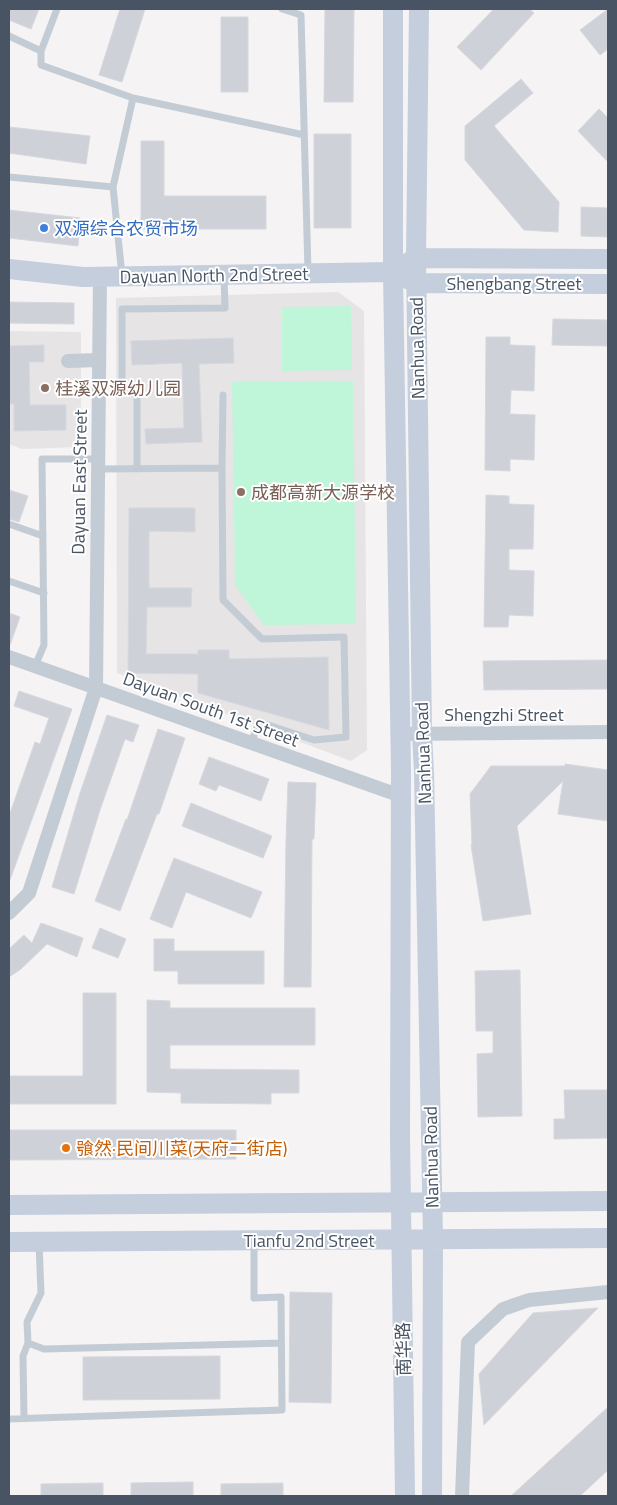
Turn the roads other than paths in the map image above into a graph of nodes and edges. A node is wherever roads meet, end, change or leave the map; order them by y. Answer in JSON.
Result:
{"nodes":[{"id":1,"x":57,"y":9,"type":"edge"},
{"id":2,"x":282,"y":9,"type":"edge"},
{"id":3,"x":394,"y":9,"type":"edge"},
{"id":4,"x":419,"y":9,"type":"edge"},
{"id":5,"x":9,"y":36,"type":"edge"},
{"id":6,"x":41,"y":51,"type":"junction"},
{"id":7,"x":133,"y":98,"type":"junction"},
{"id":8,"x":304,"y":135,"type":"junction"},
{"id":9,"x":9,"y":177,"type":"edge"},
{"id":10,"x":113,"y":187,"type":"junction"},
{"id":11,"x":416,"y":258,"type":"junction"},
{"id":12,"x":608,"y":259,"type":"edge"},
{"id":13,"x":9,"y":269,"type":"edge"},
{"id":14,"x":393,"y":272,"type":"junction"},
{"id":15,"x":308,"y":273,"type":"junction"},
{"id":16,"x":224,"y":275,"type":"junction"},
{"id":17,"x":100,"y":276,"type":"junction"},
{"id":18,"x":122,"y":276,"type":"junction"},
{"id":19,"x":416,"y":283,"type":"junction"},
{"id":20,"x":608,"y":284,"type":"edge"},
{"id":21,"x":99,"y":360,"type":"junction"},
{"id":22,"x":68,"y":361,"type":"dead end"},
{"id":23,"x":223,"y":395,"type":"dead end"},
{"id":24,"x":99,"y":464,"type":"junction"},
{"id":25,"x":222,"y":468,"type":"junction"},
{"id":26,"x":137,"y":469,"type":"junction"},
{"id":27,"x":9,"y":524,"type":"edge"},
{"id":28,"x":43,"y":536,"type":"junction"},
{"id":29,"x":9,"y":581,"type":"edge"},
{"id":30,"x":44,"y":593,"type":"junction"},
{"id":31,"x":9,"y":657,"type":"edge"},
{"id":32,"x":35,"y":666,"type":"junction"},
{"id":33,"x":96,"y":688,"type":"junction"},
{"id":34,"x":608,"y":732,"type":"edge"},
{"id":35,"x":400,"y":734,"type":"junction"},
{"id":36,"x":422,"y":734,"type":"junction"},
{"id":37,"x":251,"y":743,"type":"junction"},
{"id":38,"x":401,"y":796,"type":"junction"},
{"id":39,"x":9,"y":913,"type":"edge"},
{"id":40,"x":608,"y":1201,"type":"edge"},
{"id":41,"x":400,"y":1202,"type":"junction"},
{"id":42,"x":432,"y":1202,"type":"junction"},
{"id":43,"x":9,"y":1205,"type":"edge"},
{"id":44,"x":608,"y":1238,"type":"edge"},
{"id":45,"x":401,"y":1239,"type":"junction"},
{"id":46,"x":433,"y":1239,"type":"junction"},
{"id":47,"x":254,"y":1240,"type":"junction"},
{"id":48,"x":9,"y":1242,"type":"edge"},
{"id":49,"x":39,"y":1242,"type":"junction"},
{"id":50,"x":608,"y":1292,"type":"edge"},
{"id":51,"x":28,"y":1343,"type":"junction"},
{"id":52,"x":281,"y":1343,"type":"junction"},
{"id":53,"x":24,"y":1418,"type":"junction"},
{"id":54,"x":9,"y":1419,"type":"edge"},
{"id":55,"x":405,"y":1496,"type":"edge"},
{"id":56,"x":432,"y":1496,"type":"edge"},
{"id":57,"x":462,"y":1496,"type":"edge"}],
"edges":[{"from":1,"to":6,"type":"lane"},
{"from":2,"to":8,"type":"lane"},
{"from":3,"to":14,"type":"main road","name":"Nanhua Road"},
{"from":4,"to":11,"type":"main road","name":"Nanhua Road"},
{"from":5,"to":6,"type":"lane"},
{"from":6,"to":7,"type":"lane"},
{"from":7,"to":8,"type":"lane"},
{"from":7,"to":10,"type":"lane"},
{"from":8,"to":15,"type":"lane"},
{"from":9,"to":10,"type":"lane"},
{"from":10,"to":18,"type":"lane"},
{"from":11,"to":12,"type":"main road","name":"Shengbang Street"},
{"from":11,"to":14,"type":"main road"},
{"from":11,"to":19,"type":"main road","name":"Nanhua Road"},
{"from":13,"to":17,"type":"main road","name":"Dayuan North 2nd Street"},
{"from":14,"to":15,"type":"main road","name":"Dayuan North 2nd Street"},
{"from":14,"to":19,"type":"main road","name":"Shengbang Street"},
{"from":14,"to":35,"type":"main road","name":"Nanhua Road"},
{"from":15,"to":16,"type":"main road","name":"Dayuan North 2nd Street"},
{"from":16,"to":18,"type":"main road","name":"Dayuan North 2nd Street"},
{"from":16,"to":26,"type":"lane"},
{"from":17,"to":18,"type":"main road","name":"Dayuan North 2nd Street"},
{"from":17,"to":21,"type":"street","name":"Dayuan East Street"},
{"from":19,"to":20,"type":"main road","name":"Shengbang Street"},
{"from":19,"to":36,"type":"main road","name":"Nanhua Road"},
{"from":21,"to":22,"type":"street"},
{"from":21,"to":24,"type":"street","name":"Dayuan East Street"},
{"from":23,"to":25,"type":"lane"},
{"from":24,"to":26,"type":"lane"},
{"from":24,"to":28,"type":"lane"},
{"from":24,"to":33,"type":"street","name":"Dayuan East Street"},
{"from":25,"to":26,"type":"lane"},
{"from":25,"to":37,"type":"lane"},
{"from":27,"to":28,"type":"lane"},
{"from":28,"to":30,"type":"lane"},
{"from":29,"to":30,"type":"lane"},
{"from":30,"to":32,"type":"lane"},
{"from":31,"to":32,"type":"street","name":"Dayuan South 1st Street"},
{"from":32,"to":33,"type":"street","name":"Dayuan South 1st Street"},
{"from":33,"to":37,"type":"street","name":"Dayuan South 1st Street"},
{"from":33,"to":39,"type":"street","name":"Dayuan East Street"},
{"from":34,"to":36,"type":"street","name":"Shengzhi Street"},
{"from":35,"to":36,"type":"street","name":"Shengzhi Street"},
{"from":35,"to":38,"type":"main road","name":"Nanhua Road"},
{"from":36,"to":42,"type":"main road","name":"Nanhua Road"},
{"from":37,"to":38,"type":"street","name":"Dayuan South 1st Street"},
{"from":38,"to":41,"type":"main road","name":"Nanhua Road"},
{"from":40,"to":42,"type":"main road","name":"Tianfu 2nd Street"},
{"from":41,"to":42,"type":"main road","name":"Tianfu 2nd Street"},
{"from":41,"to":43,"type":"main road","name":"Tianfu 2nd Street"},
{"from":41,"to":45,"type":"main road","name":"南华路"},
{"from":42,"to":46,"type":"main road","name":"Nanhua Road"},
{"from":44,"to":46,"type":"main road","name":"Tianfu 2nd Street"},
{"from":45,"to":46,"type":"main road","name":"Tianfu 2nd Street"},
{"from":45,"to":47,"type":"main road","name":"Tianfu 2nd Street"},
{"from":45,"to":55,"type":"main road","name":"南华路"},
{"from":46,"to":56,"type":"main road","name":"Nanhua Road"},
{"from":47,"to":49,"type":"main road","name":"Tianfu 2nd Street"},
{"from":47,"to":52,"type":"lane"},
{"from":48,"to":49,"type":"main road","name":"Tianfu 2nd Street"},
{"from":49,"to":51,"type":"lane"},
{"from":50,"to":57,"type":"street"},
{"from":51,"to":52,"type":"lane"},
{"from":51,"to":53,"type":"lane"},
{"from":52,"to":53,"type":"lane"},
{"from":53,"to":54,"type":"lane"}]}
